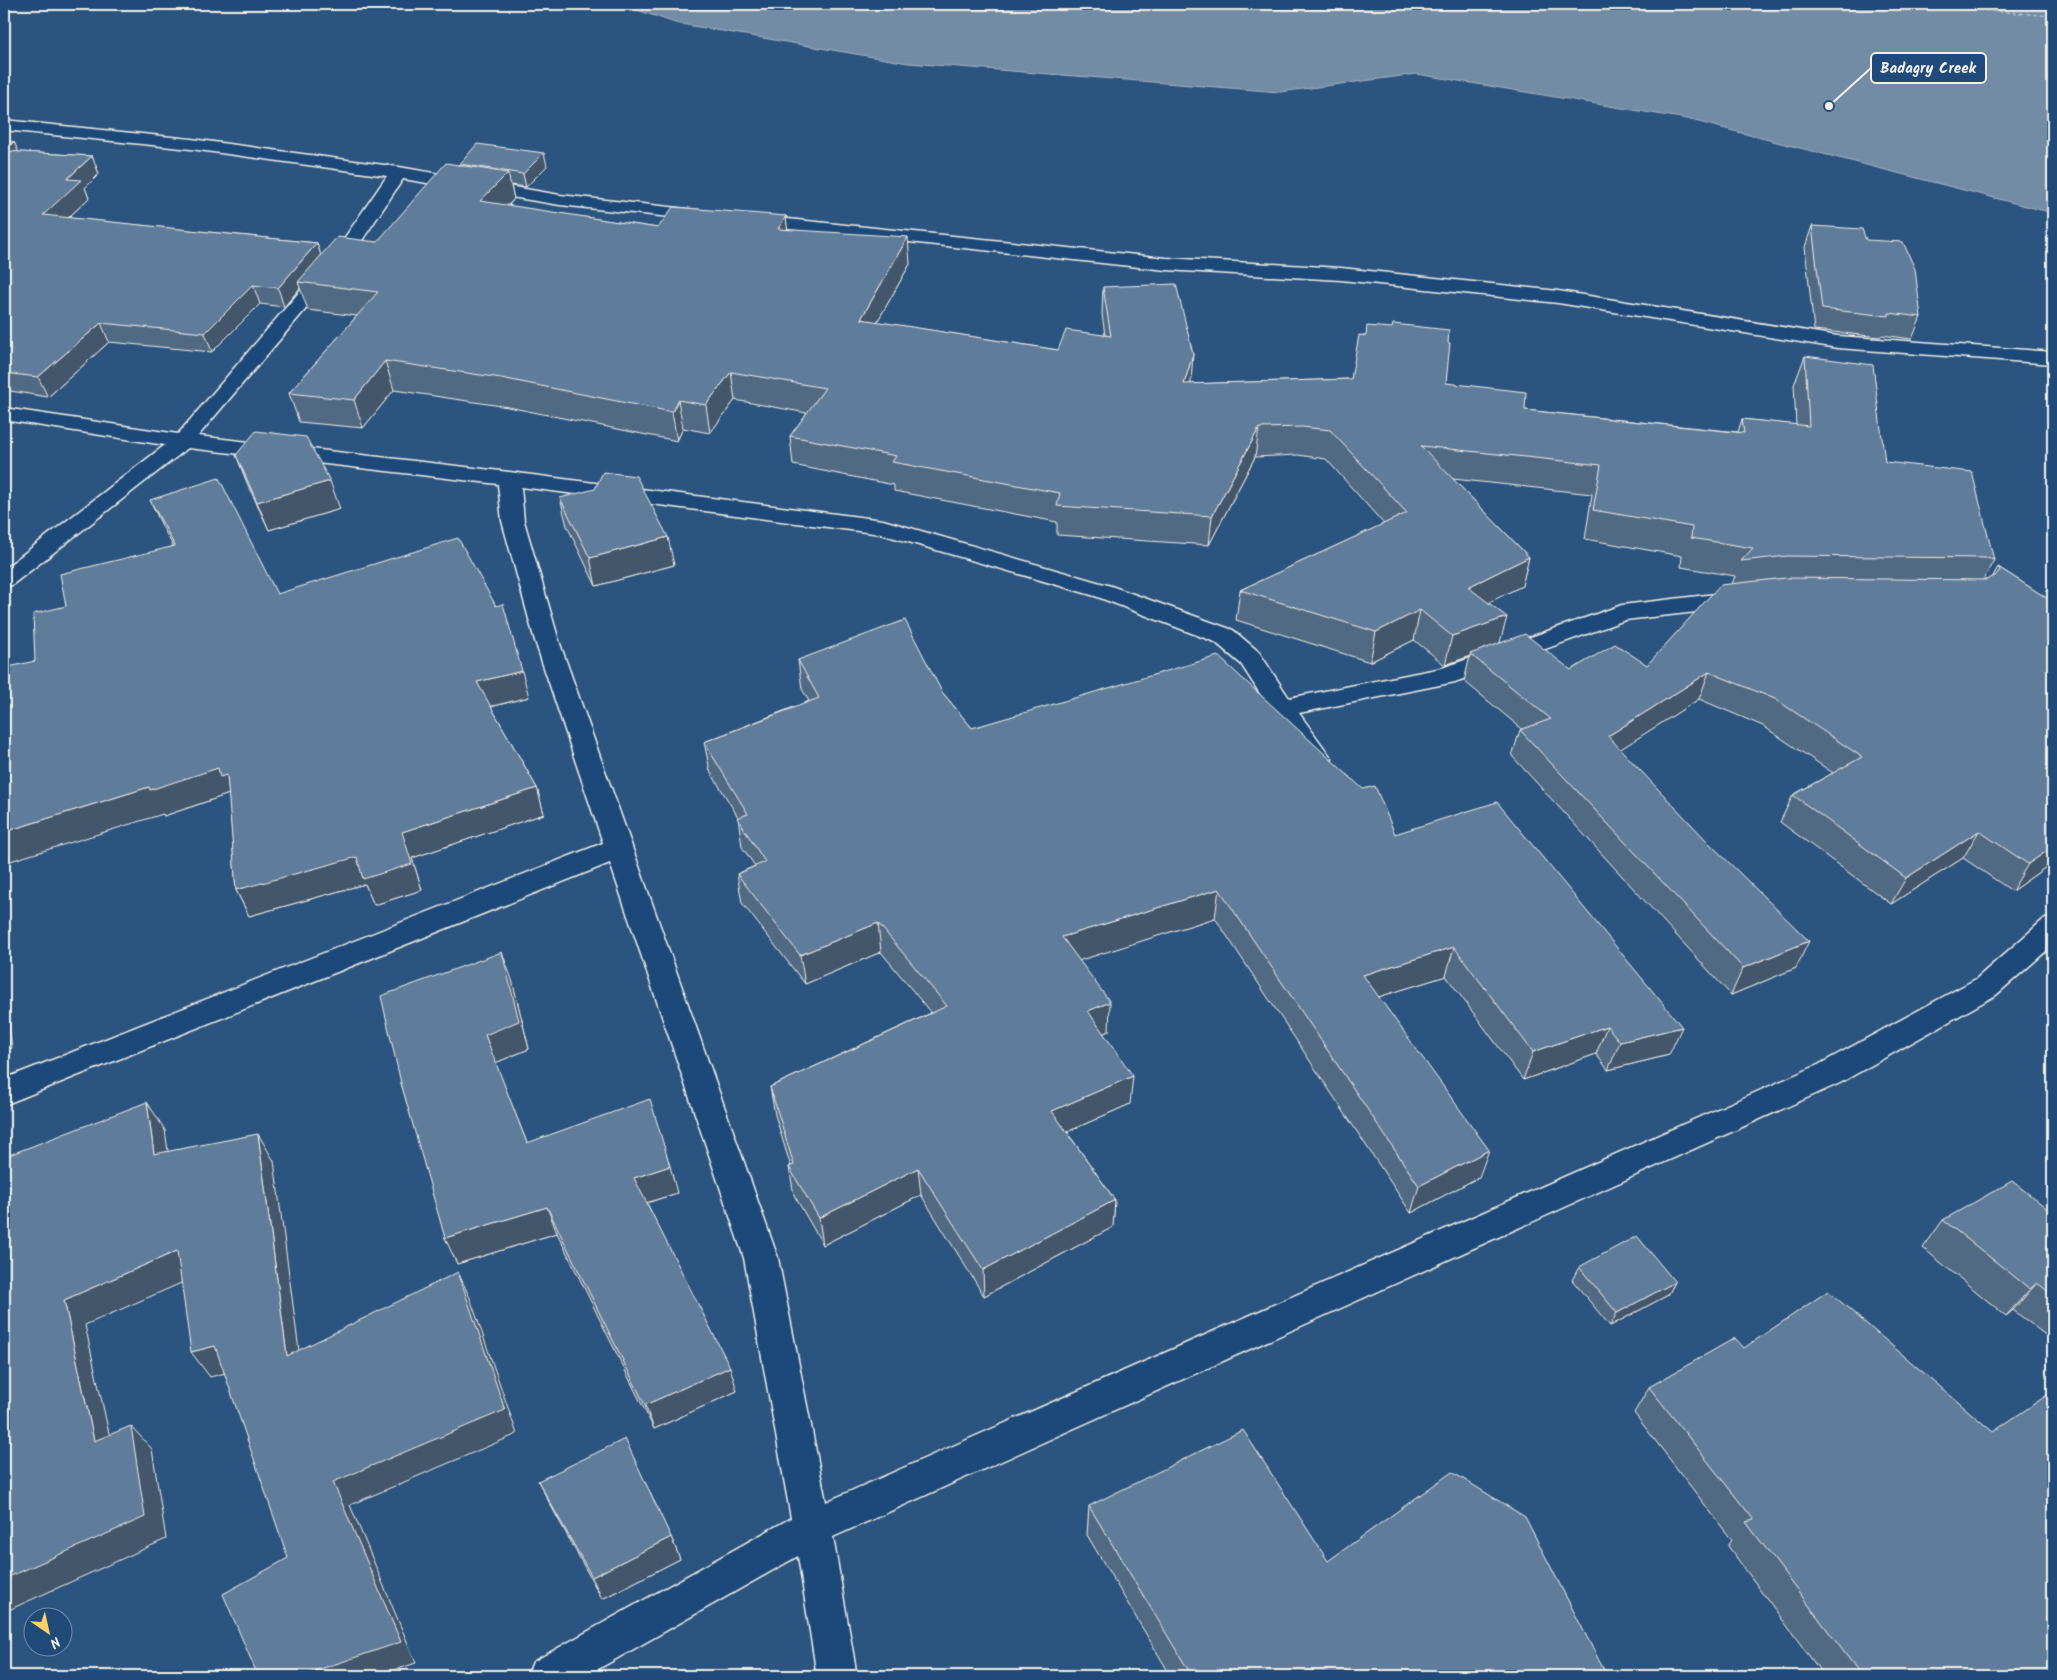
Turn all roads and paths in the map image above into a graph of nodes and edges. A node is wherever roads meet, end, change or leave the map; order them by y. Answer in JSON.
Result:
{"nodes":[{"id":1,"x":4,"y":125,"type":"edge"},
{"id":2,"x":399,"y":172,"type":"junction"},
{"id":3,"x":2053,"y":358,"type":"edge"},
{"id":4,"x":4,"y":414,"type":"edge"},
{"id":5,"x":183,"y":441,"type":"junction"},
{"id":6,"x":508,"y":479,"type":"junction"},
{"id":7,"x":4,"y":580,"type":"edge"},
{"id":8,"x":1766,"y":596,"type":"edge"},
{"id":9,"x":1282,"y":708,"type":"junction"},
{"id":10,"x":1330,"y":773,"type":"edge"},
{"id":11,"x":620,"y":848,"type":"junction"},
{"id":12,"x":2053,"y":928,"type":"edge"},
{"id":13,"x":4,"y":1092,"type":"edge"},
{"id":14,"x":812,"y":1527,"type":"junction"},
{"id":15,"x":546,"y":1676,"type":"edge"},
{"id":16,"x":837,"y":1676,"type":"edge"}],
"edges":[{"from":1,"to":2,"type":"street"},
{"from":2,"to":3,"type":"street"},
{"from":2,"to":5,"type":"street"},
{"from":4,"to":5,"type":"street"},
{"from":5,"to":6,"type":"street"},
{"from":5,"to":7,"type":"street"},
{"from":6,"to":9,"type":"street"},
{"from":6,"to":11,"type":"street"},
{"from":8,"to":9,"type":"street"},
{"from":9,"to":10,"type":"street"},
{"from":11,"to":13,"type":"street"},
{"from":11,"to":14,"type":"street"},
{"from":12,"to":14,"type":"street"},
{"from":14,"to":15,"type":"street"},
{"from":14,"to":16,"type":"street"}]}
